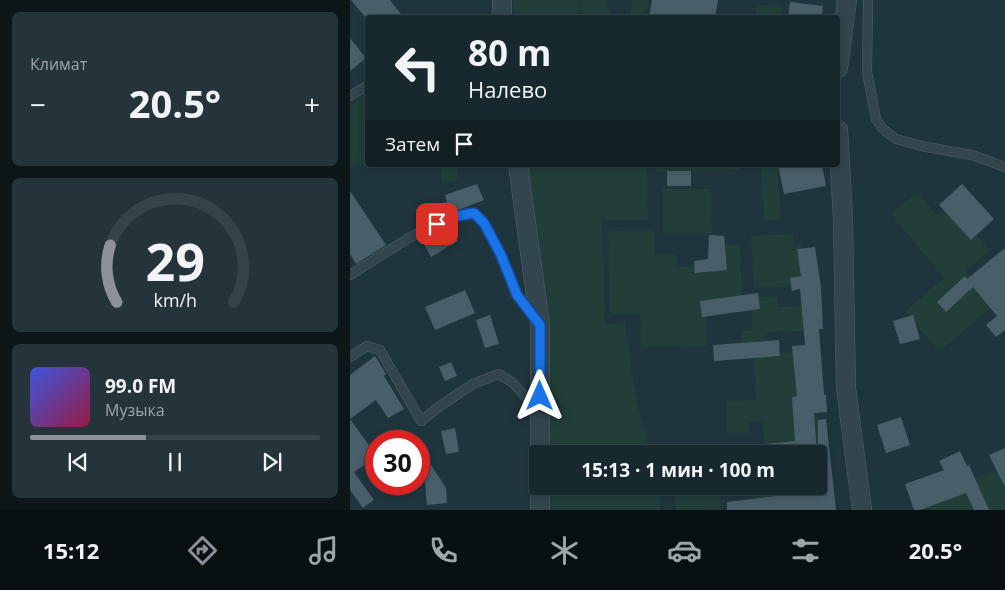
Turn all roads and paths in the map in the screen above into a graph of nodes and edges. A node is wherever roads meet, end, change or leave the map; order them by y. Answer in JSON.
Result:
{"nodes":[{"id":1,"x":502,"y":0,"type":"edge"},
{"id":2,"x":848,"y":0,"type":"edge"},
{"id":3,"x":868,"y":0,"type":"edge"},
{"id":4,"x":502,"y":15,"type":"edge"},
{"id":5,"x":840,"y":54,"type":"edge"},
{"id":6,"x":365,"y":87,"type":"edge"},
{"id":7,"x":350,"y":96,"type":"edge"},
{"id":8,"x":840,"y":165,"type":"edge"},
{"id":9,"x":518,"y":167,"type":"edge"},
{"id":10,"x":1005,"y":167,"type":"edge"},
{"id":11,"x":350,"y":275,"type":"edge"},
{"id":12,"x":540,"y":325,"type":"junction"},
{"id":13,"x":350,"y":358,"type":"edge"},
{"id":14,"x":540,"y":413,"type":"junction"},
{"id":15,"x":540,"y":445,"type":"edge"},
{"id":16,"x":540,"y":495,"type":"edge"},
{"id":17,"x":540,"y":510,"type":"edge"},
{"id":18,"x":862,"y":510,"type":"edge"}],
"edges":[{"from":1,"to":4,"type":"street"},
{"from":2,"to":5,"type":"street"},
{"from":3,"to":10,"type":"lane"},
{"from":6,"to":7,"type":"lane"},
{"from":8,"to":18,"type":"street"},
{"from":9,"to":12,"type":"street"},
{"from":11,"to":12,"type":"lane"},
{"from":12,"to":14,"type":"street"},
{"from":13,"to":14,"type":"lane"},
{"from":14,"to":15,"type":"street"},
{"from":16,"to":17,"type":"street"}]}
